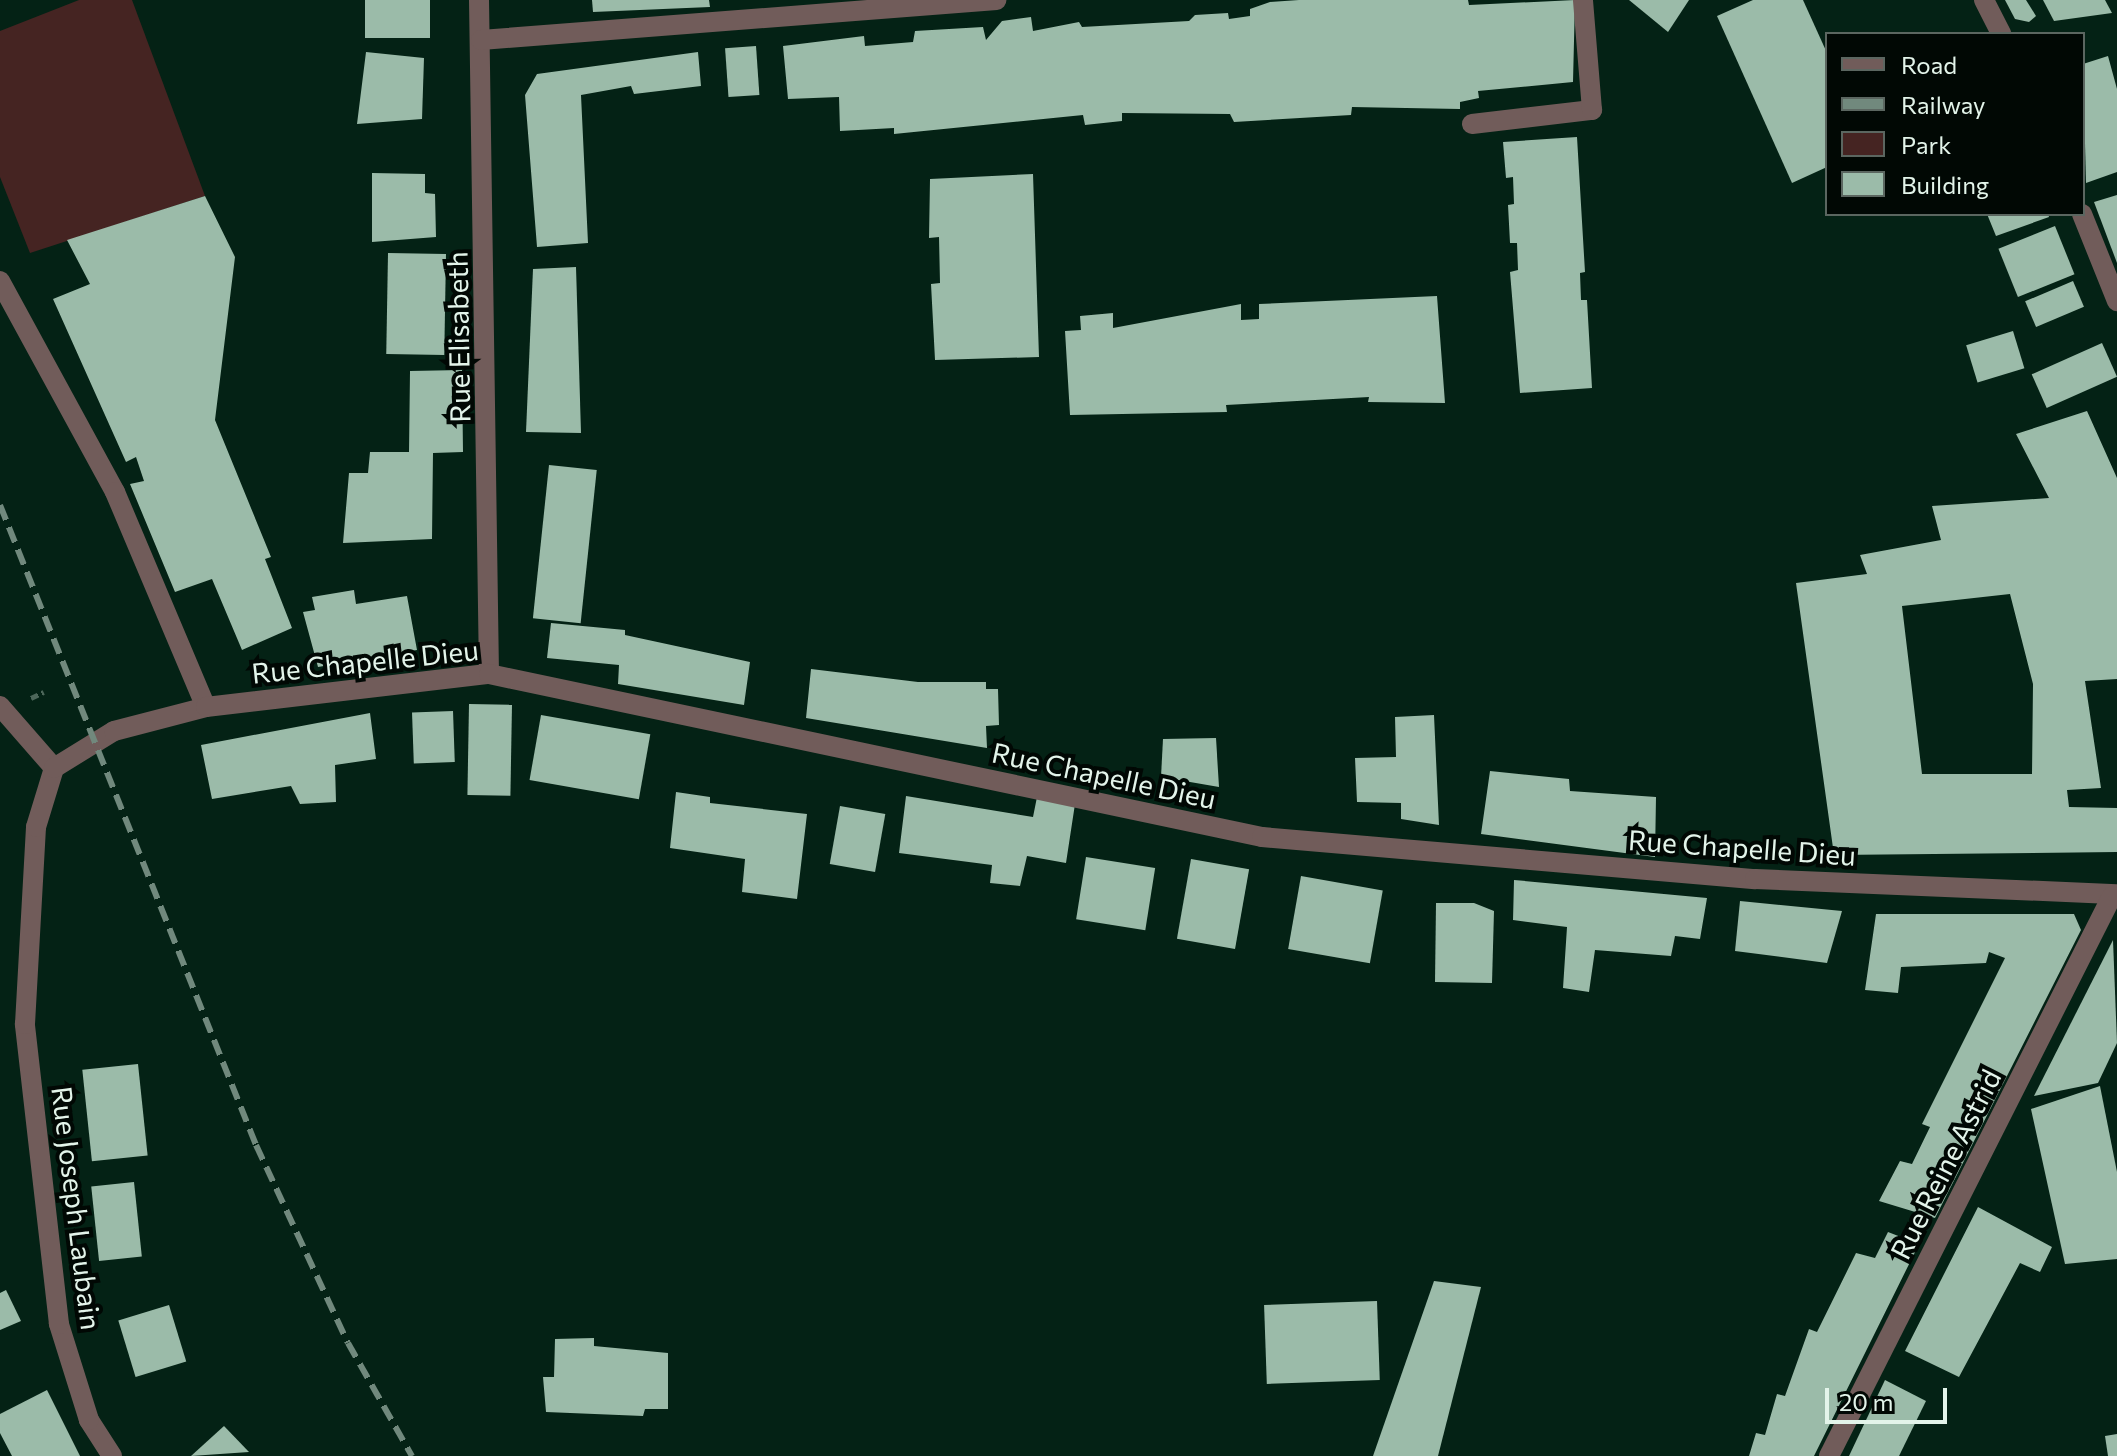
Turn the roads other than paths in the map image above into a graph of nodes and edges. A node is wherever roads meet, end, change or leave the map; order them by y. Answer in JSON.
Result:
{"nodes":[{"id":1,"x":479,"y":0,"type":"edge"},
{"id":2,"x":996,"y":0,"type":"edge"},
{"id":3,"x":1583,"y":0,"type":"edge"},
{"id":4,"x":1984,"y":0,"type":"edge"},
{"id":5,"x":2000,"y":32,"type":"edge"},
{"id":6,"x":481,"y":40,"type":"junction"},
{"id":7,"x":1472,"y":124,"type":"dead end"},
{"id":8,"x":2083,"y":216,"type":"edge"},
{"id":9,"x":0,"y":281,"type":"edge"},
{"id":10,"x":2117,"y":301,"type":"edge"},
{"id":11,"x":489,"y":674,"type":"junction"},
{"id":12,"x":0,"y":706,"type":"edge"},
{"id":13,"x":206,"y":707,"type":"junction"},
{"id":14,"x":54,"y":768,"type":"junction"},
{"id":15,"x":2114,"y":895,"type":"edge"},
{"id":16,"x":112,"y":1456,"type":"edge"},
{"id":17,"x":1829,"y":1456,"type":"edge"}],
"edges":[{"from":1,"to":6,"type":"street","name":"Rue Elisabeth"},
{"from":2,"to":6,"type":"street"},
{"from":3,"to":7,"type":"street"},
{"from":4,"to":5,"type":"street"},
{"from":6,"to":11,"type":"street","name":"Rue Elisabeth"},
{"from":8,"to":10,"type":"street"},
{"from":9,"to":13,"type":"street"},
{"from":11,"to":13,"type":"street","name":"Rue Chapelle Dieu"},
{"from":11,"to":15,"type":"street","name":"Rue Chapelle Dieu"},
{"from":12,"to":14,"type":"street"},
{"from":13,"to":14,"type":"street","name":"Rue Chapelle Dieu"},
{"from":14,"to":16,"type":"street","name":"Rue Joseph Laubain"},
{"from":15,"to":17,"type":"street","name":"Rue Reine Astrid"}]}
